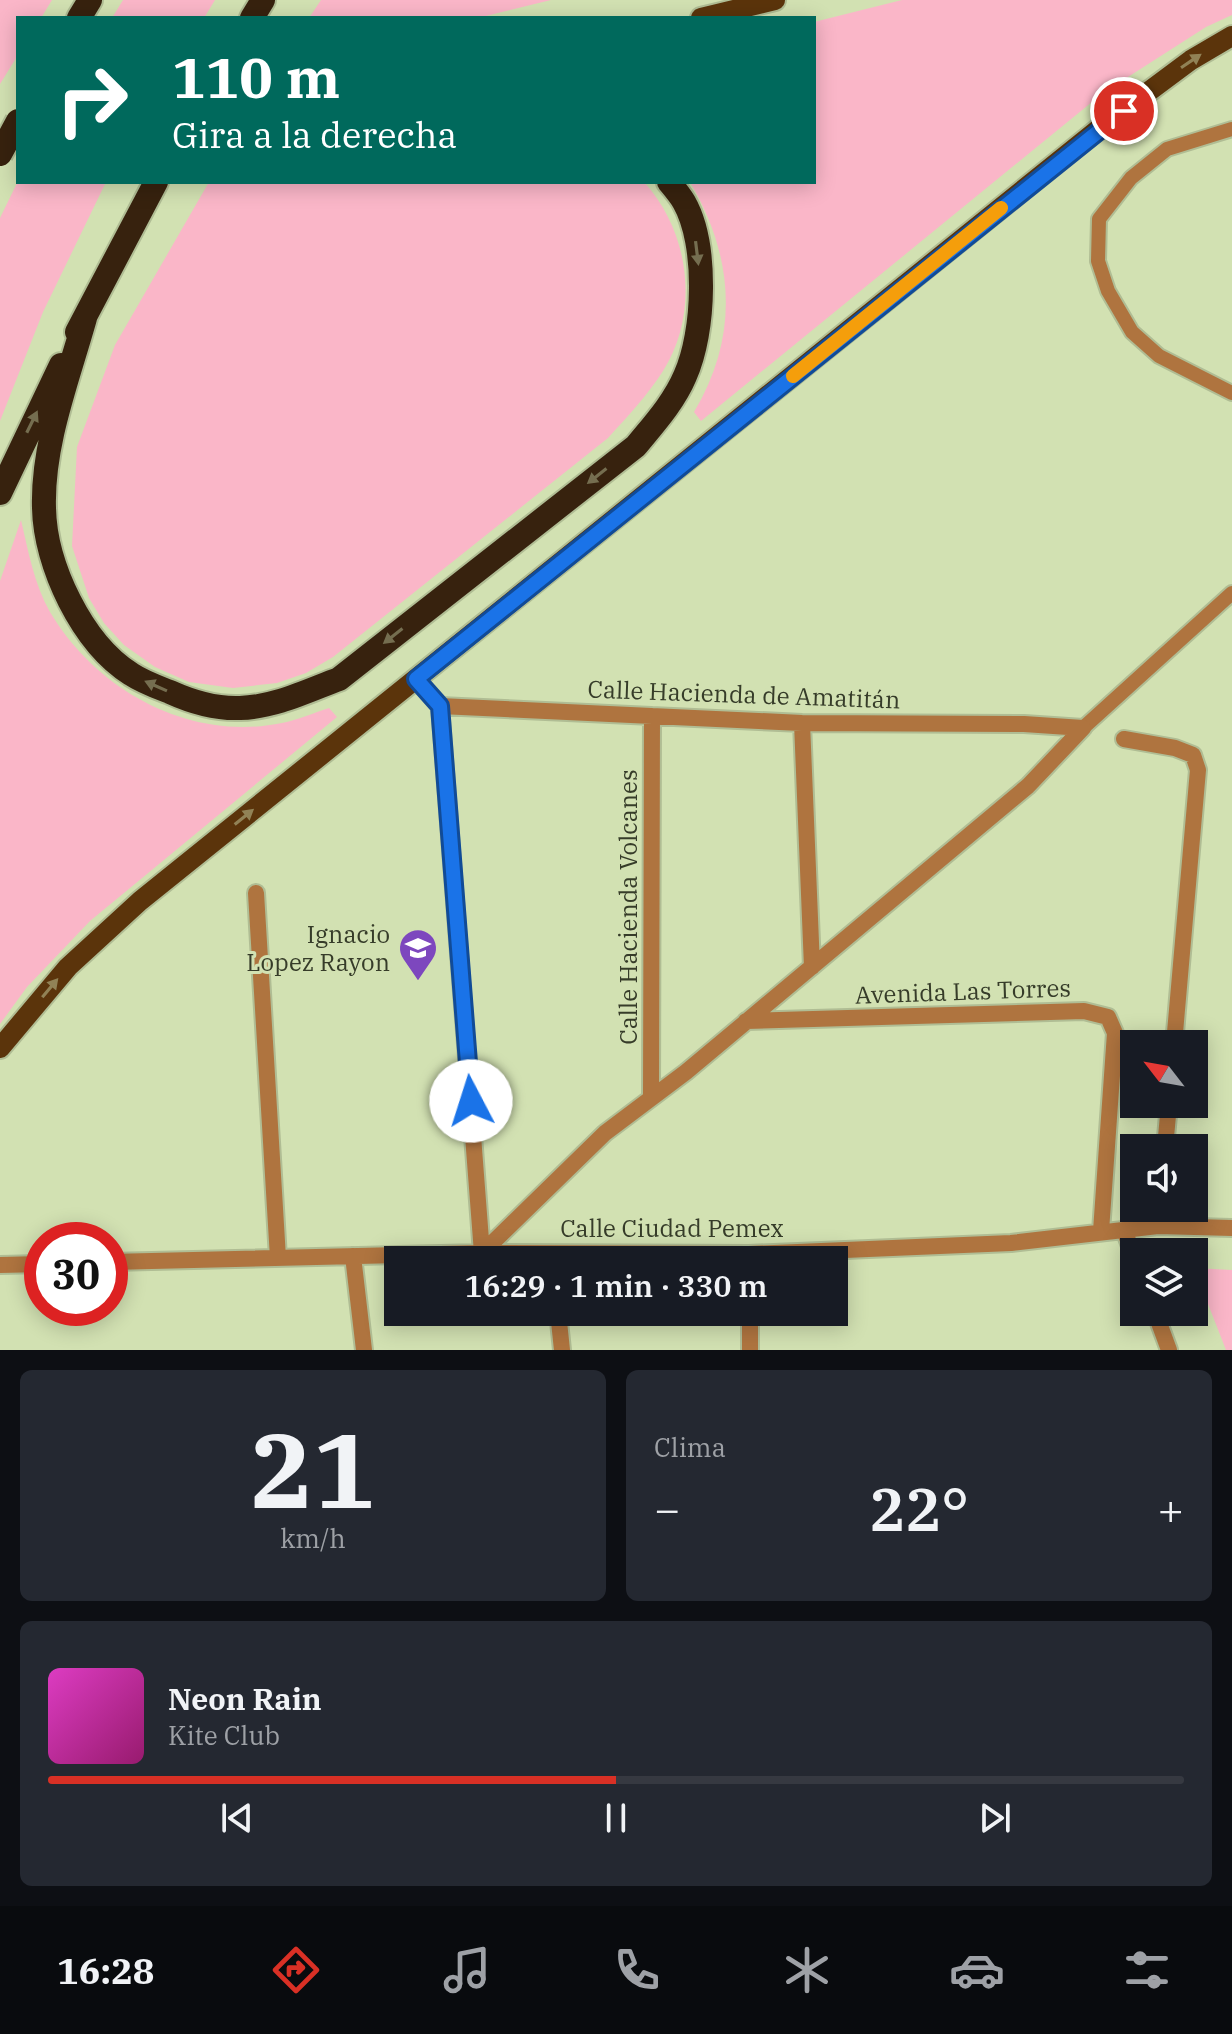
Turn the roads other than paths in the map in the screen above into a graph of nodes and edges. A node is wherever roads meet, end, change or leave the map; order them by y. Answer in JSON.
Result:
{"nodes":[{"id":1,"x":775,"y":0,"type":"edge"},
{"id":2,"x":709,"y":16,"type":"edge"},
{"id":3,"x":1232,"y":36,"type":"edge"},
{"id":4,"x":16,"y":125,"type":"edge"},
{"id":5,"x":1232,"y":129,"type":"edge"},
{"id":6,"x":0,"y":154,"type":"edge"},
{"id":7,"x":155,"y":184,"type":"edge"},
{"id":8,"x":671,"y":184,"type":"edge"},
{"id":9,"x":85,"y":318,"type":"junction"},
{"id":10,"x":1232,"y":393,"type":"edge"},
{"id":11,"x":0,"y":493,"type":"edge"},
{"id":12,"x":1232,"y":593,"type":"edge"},
{"id":13,"x":416,"y":679,"type":"junction"},
{"id":14,"x":440,"y":706,"type":"junction"},
{"id":15,"x":652,"y":716,"type":"junction"},
{"id":16,"x":802,"y":723,"type":"junction"},
{"id":17,"x":1083,"y":728,"type":"junction"},
{"id":18,"x":1124,"y":739,"type":"dead end"},
{"id":19,"x":256,"y":893,"type":"dead end"},
{"id":20,"x":812,"y":967,"type":"junction"},
{"id":21,"x":746,"y":1021,"type":"junction"},
{"id":22,"x":1175,"y":1030,"type":"edge"},
{"id":23,"x":0,"y":1048,"type":"edge"},
{"id":24,"x":651,"y":1098,"type":"junction"},
{"id":25,"x":1158,"y":1222,"type":"edge"},
{"id":26,"x":1158,"y":1226,"type":"junction"},
{"id":27,"x":1232,"y":1228,"type":"edge"},
{"id":28,"x":1101,"y":1231,"type":"junction"},
{"id":29,"x":1125,"y":1232,"type":"junction"},
{"id":30,"x":1127,"y":1238,"type":"edge"},
{"id":31,"x":481,"y":1246,"type":"edge"},
{"id":32,"x":489,"y":1246,"type":"edge"},
{"id":33,"x":848,"y":1252,"type":"edge"},
{"id":34,"x":384,"y":1255,"type":"edge"},
{"id":35,"x":353,"y":1256,"type":"junction"},
{"id":36,"x":278,"y":1258,"type":"junction"},
{"id":37,"x":128,"y":1262,"type":"edge"},
{"id":38,"x":24,"y":1264,"type":"edge"},
{"id":39,"x":0,"y":1265,"type":"edge"},
{"id":40,"x":559,"y":1326,"type":"edge"},
{"id":41,"x":750,"y":1326,"type":"edge"},
{"id":42,"x":1160,"y":1326,"type":"edge"},
{"id":43,"x":364,"y":1350,"type":"edge"},
{"id":44,"x":562,"y":1350,"type":"edge"},
{"id":45,"x":750,"y":1350,"type":"edge"},
{"id":46,"x":1169,"y":1350,"type":"edge"}],
"edges":[{"from":1,"to":2,"type":"main road"},
{"from":13,"to":3,"type":"main road","one_way":true},
{"from":4,"to":6,"type":"highway","bridge":true},
{"from":5,"to":10,"type":"lane"},
{"from":7,"to":9,"type":"highway"},
{"from":8,"to":9,"type":"highway","one_way":true},
{"from":11,"to":9,"type":"highway","one_way":true},
{"from":12,"to":17,"type":"lane"},
{"from":13,"to":14,"type":"street"},
{"from":23,"to":13,"type":"main road","one_way":true},
{"from":14,"to":15,"type":"street","name":"Calle Hacienda de Amatitán"},
{"from":14,"to":31,"type":"street"},
{"from":15,"to":16,"type":"street","name":"Calle Hacienda de Amatitán"},
{"from":15,"to":24,"type":"street","name":"Calle Hacienda Volcanes"},
{"from":16,"to":17,"type":"street","name":"Calle Hacienda de Amatitán"},
{"from":16,"to":20,"type":"street"},
{"from":17,"to":20,"type":"street"},
{"from":18,"to":22,"type":"street"},
{"from":19,"to":36,"type":"street"},
{"from":20,"to":21,"type":"street"},
{"from":21,"to":24,"type":"street"},
{"from":21,"to":28,"type":"street","name":"Avenida Las Torres"},
{"from":24,"to":32,"type":"street"},
{"from":25,"to":26,"type":"street"},
{"from":26,"to":27,"type":"street","name":"Calle Ciudad Pemex"},
{"from":26,"to":29,"type":"street","name":"Calle Ciudad Pemex"},
{"from":28,"to":29,"type":"street","name":"Calle Ciudad Pemex"},
{"from":28,"to":33,"type":"street","name":"Calle Ciudad Pemex"},
{"from":29,"to":30,"type":"street"},
{"from":34,"to":35,"type":"street","name":"Calle Ciudad Pemex"},
{"from":35,"to":36,"type":"street","name":"Calle Ciudad Pemex"},
{"from":35,"to":43,"type":"street"},
{"from":36,"to":37,"type":"street","name":"Calle Ciudad Pemex"},
{"from":38,"to":39,"type":"street"},
{"from":40,"to":44,"type":"street"},
{"from":41,"to":45,"type":"street"},
{"from":42,"to":46,"type":"street"}]}
